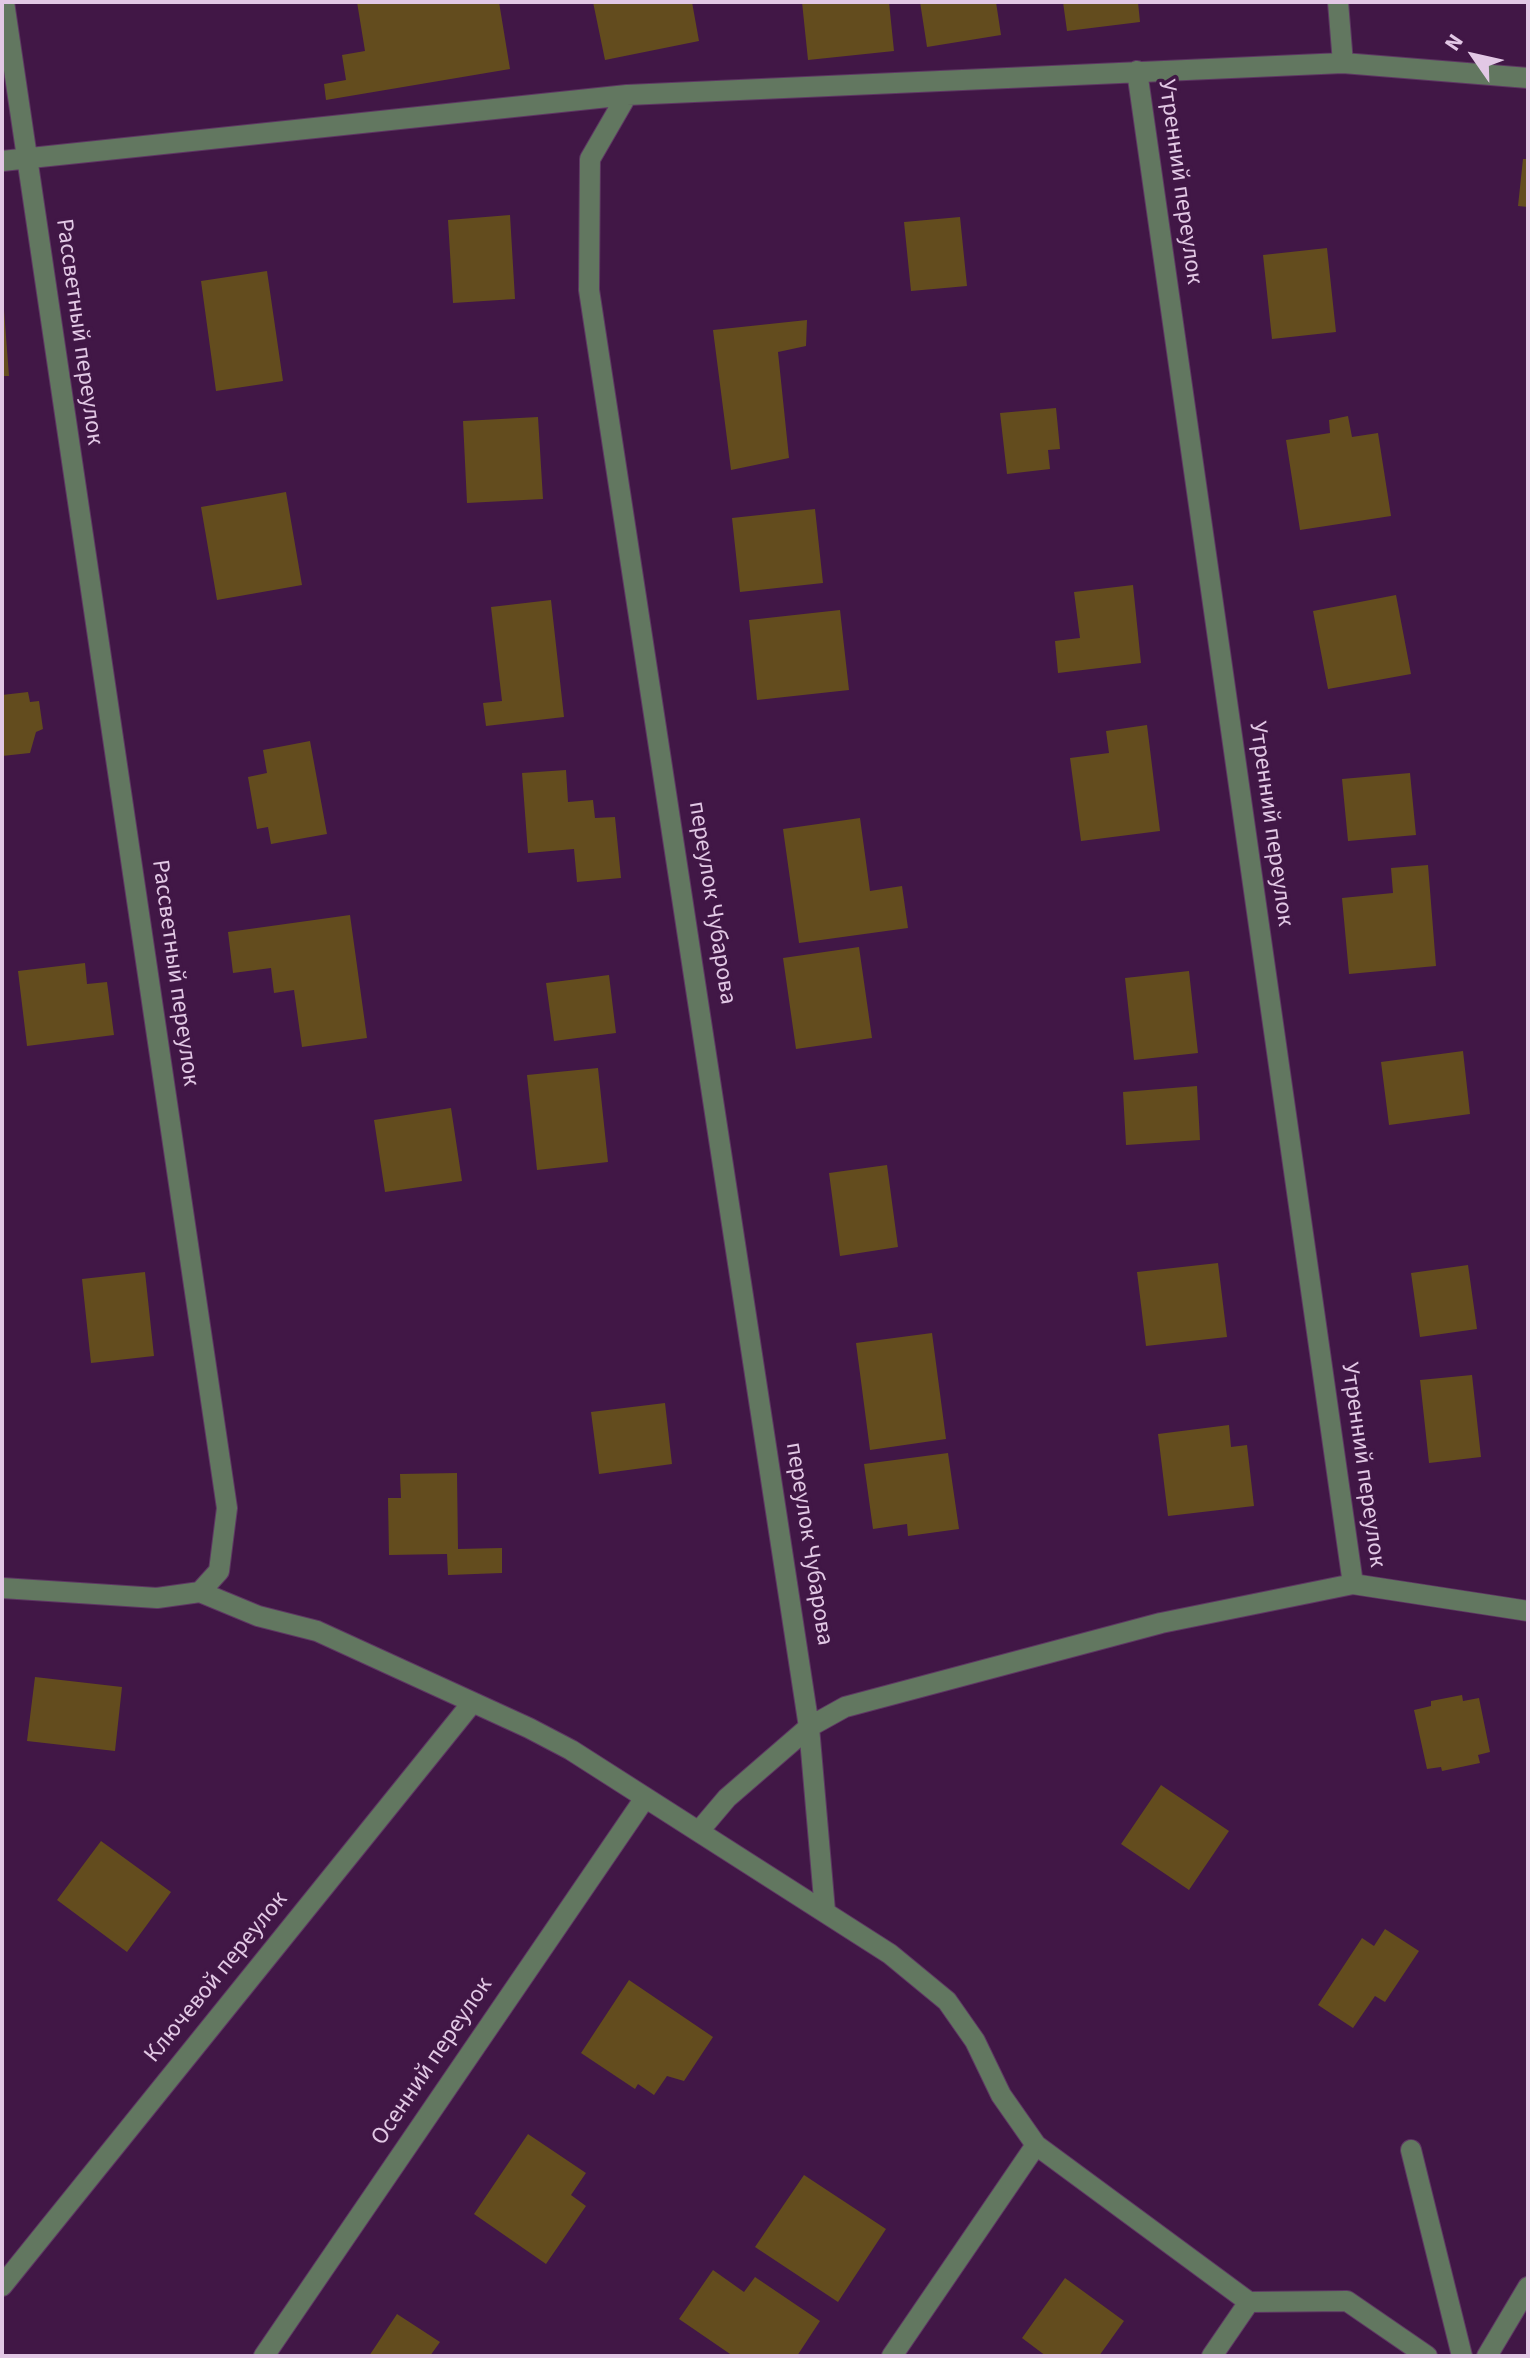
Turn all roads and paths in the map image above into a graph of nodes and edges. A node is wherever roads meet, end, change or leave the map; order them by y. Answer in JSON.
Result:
{"nodes":[{"id":1,"x":4,"y":2,"type":"edge"},
{"id":2,"x":1338,"y":2,"type":"edge"},
{"id":3,"x":1343,"y":63,"type":"junction"},
{"id":4,"x":1137,"y":71,"type":"junction"},
{"id":5,"x":1528,"y":78,"type":"edge"},
{"id":6,"x":627,"y":95,"type":"junction"},
{"id":7,"x":26,"y":158,"type":"junction"},
{"id":8,"x":2,"y":161,"type":"edge"},
{"id":9,"x":1353,"y":1584,"type":"junction"},
{"id":10,"x":2,"y":1588,"type":"edge"},
{"id":11,"x":200,"y":1592,"type":"junction"},
{"id":12,"x":1528,"y":1611,"type":"edge"},
{"id":13,"x":472,"y":1703,"type":"junction"},
{"id":14,"x":809,"y":1727,"type":"junction"},
{"id":15,"x":645,"y":1798,"type":"junction"},
{"id":16,"x":699,"y":1831,"type":"junction"},
{"id":17,"x":825,"y":1911,"type":"junction"},
{"id":18,"x":1036,"y":2145,"type":"junction"},
{"id":19,"x":1411,"y":2150,"type":"dead end"},
{"id":20,"x":2,"y":2286,"type":"edge"},
{"id":21,"x":1528,"y":2287,"type":"edge"},
{"id":22,"x":1249,"y":2302,"type":"junction"},
{"id":23,"x":264,"y":2356,"type":"edge"},
{"id":24,"x":892,"y":2356,"type":"edge"},
{"id":25,"x":1212,"y":2356,"type":"edge"},
{"id":26,"x":1427,"y":2356,"type":"edge"},
{"id":27,"x":1462,"y":2356,"type":"edge"},
{"id":28,"x":1487,"y":2356,"type":"edge"}],
"edges":[{"from":1,"to":7,"type":"street","name":"Рассветный переулок"},
{"from":2,"to":3,"type":"street"},
{"from":3,"to":4,"type":"street"},
{"from":3,"to":5,"type":"street"},
{"from":4,"to":6,"type":"street"},
{"from":4,"to":9,"type":"street","name":"Утренний переулок"},
{"from":6,"to":7,"type":"street"},
{"from":6,"to":14,"type":"street","name":"переулок Чубарова"},
{"from":7,"to":8,"type":"street"},
{"from":7,"to":11,"type":"street","name":"Рассветный переулок"},
{"from":9,"to":12,"type":"street"},
{"from":9,"to":14,"type":"street"},
{"from":10,"to":11,"type":"street"},
{"from":11,"to":13,"type":"street"},
{"from":13,"to":15,"type":"street"},
{"from":13,"to":20,"type":"street","name":"Ключевой переулок"},
{"from":14,"to":16,"type":"street"},
{"from":14,"to":17,"type":"street"},
{"from":15,"to":16,"type":"street"},
{"from":15,"to":23,"type":"street","name":"Осенний переулок"},
{"from":16,"to":17,"type":"street"},
{"from":17,"to":18,"type":"street"},
{"from":18,"to":22,"type":"street"},
{"from":18,"to":24,"type":"street"},
{"from":19,"to":27,"type":"street"},
{"from":21,"to":28,"type":"street"},
{"from":22,"to":25,"type":"street"},
{"from":22,"to":26,"type":"street"}]}
